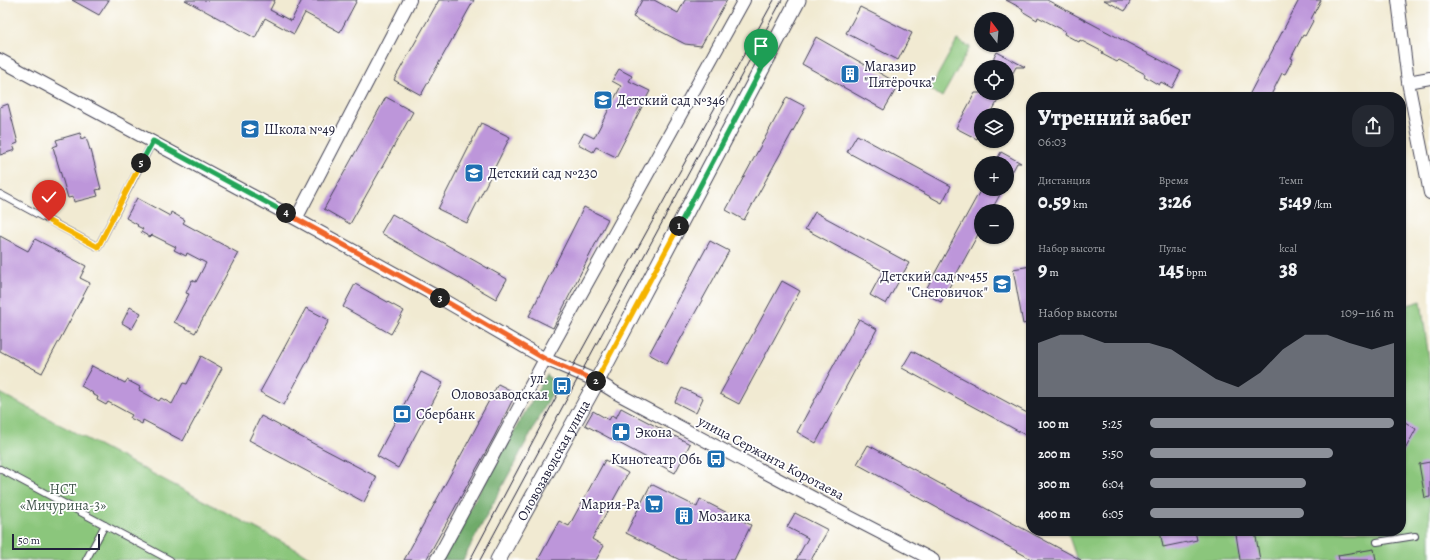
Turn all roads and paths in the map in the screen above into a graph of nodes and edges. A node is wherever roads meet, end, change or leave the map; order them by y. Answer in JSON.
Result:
{"nodes":[{"id":1,"x":410,"y":0,"type":"edge"},
{"id":2,"x":744,"y":0,"type":"edge"},
{"id":3,"x":798,"y":0,"type":"edge"},
{"id":4,"x":1398,"y":0,"type":"edge"},
{"id":5,"x":0,"y":60,"type":"edge"},
{"id":6,"x":1430,"y":78,"type":"edge"},
{"id":7,"x":1408,"y":82,"type":"junction"},
{"id":8,"x":153,"y":141,"type":"junction"},
{"id":9,"x":1430,"y":193,"type":"edge"},
{"id":10,"x":0,"y":194,"type":"edge"},
{"id":11,"x":296,"y":219,"type":"junction"},
{"id":12,"x":545,"y":359,"type":"junction"},
{"id":13,"x":597,"y":381,"type":"junction"},
{"id":14,"x":0,"y":469,"type":"edge"},
{"id":15,"x":105,"y":525,"type":"junction"},
{"id":16,"x":1415,"y":536,"type":"dead end"},
{"id":17,"x":1377,"y":542,"type":"dead end"},
{"id":18,"x":86,"y":560,"type":"edge"},
{"id":19,"x":170,"y":560,"type":"edge"},
{"id":20,"x":436,"y":560,"type":"edge"},
{"id":21,"x":498,"y":560,"type":"edge"},
{"id":22,"x":933,"y":560,"type":"edge"}],
"edges":[{"from":1,"to":11,"type":"street"},
{"from":2,"to":12,"type":"street"},
{"from":3,"to":13,"type":"street","name":"Оловозаводская улица"},
{"from":4,"to":7,"type":"street"},
{"from":5,"to":8,"type":"street","name":"улица Сержанта Коротаева"},
{"from":6,"to":7,"type":"street"},
{"from":7,"to":9,"type":"street"},
{"from":8,"to":10,"type":"lane"},
{"from":8,"to":11,"type":"street","name":"улица Сержанта Коротаева"},
{"from":11,"to":12,"type":"street","name":"улица Сержанта Коротаева"},
{"from":12,"to":13,"type":"street","name":"улица Сержанта Коротаева"},
{"from":12,"to":20,"type":"street"},
{"from":13,"to":21,"type":"street","name":"Оловозаводская улица"},
{"from":13,"to":22,"type":"street","name":"улица Сержанта Коротаева"},
{"from":14,"to":15,"type":"lane"},
{"from":15,"to":18,"type":"lane"},
{"from":15,"to":19,"type":"lane"},
{"from":16,"to":17,"type":"lane"}]}
